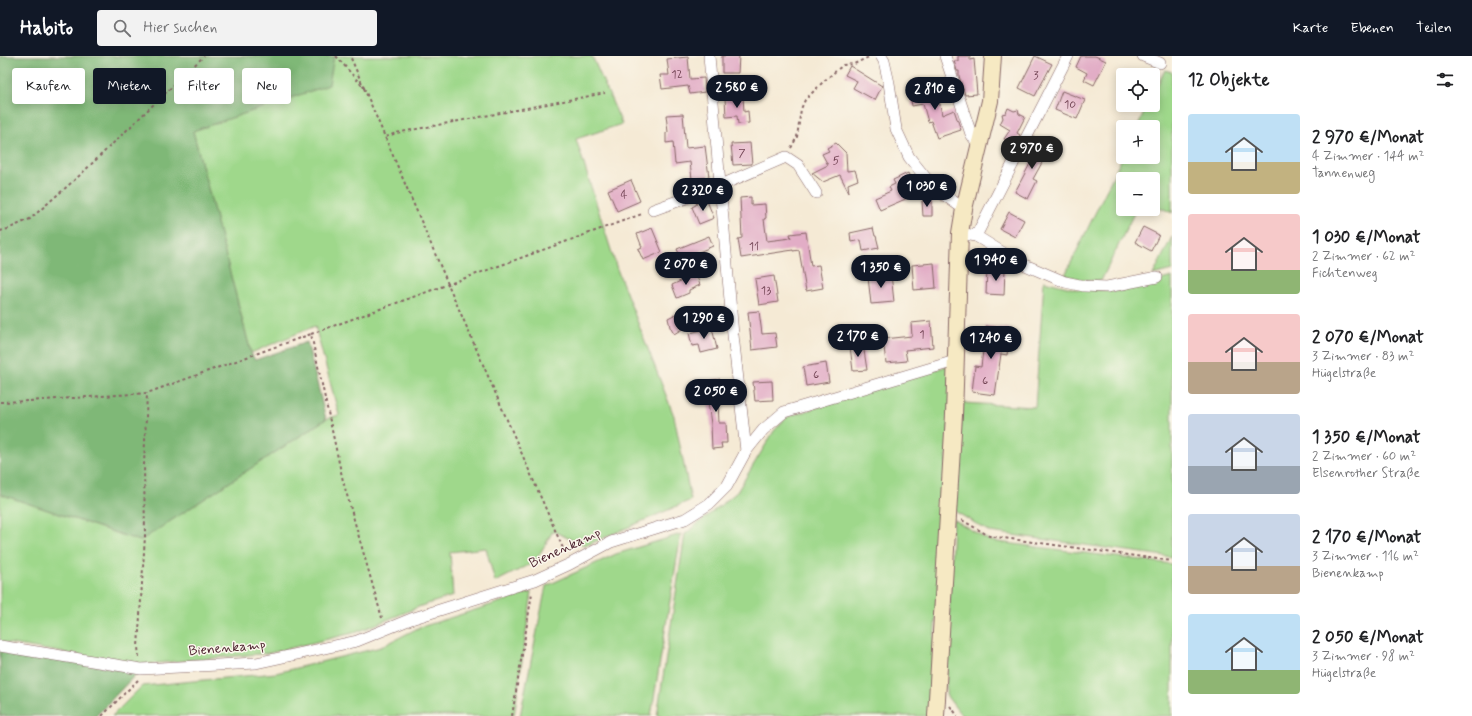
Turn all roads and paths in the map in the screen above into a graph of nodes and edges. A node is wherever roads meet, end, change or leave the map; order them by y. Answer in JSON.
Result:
{"nodes":[{"id":1,"x":204,"y":56,"type":"edge"},
{"id":2,"x":336,"y":56,"type":"edge"},
{"id":3,"x":350,"y":56,"type":"edge"},
{"id":4,"x":709,"y":56,"type":"edge"},
{"id":5,"x":872,"y":56,"type":"edge"},
{"id":6,"x":881,"y":56,"type":"edge"},
{"id":7,"x":945,"y":56,"type":"edge"},
{"id":8,"x":993,"y":56,"type":"edge"},
{"id":9,"x":1068,"y":56,"type":"edge"},
{"id":10,"x":1143,"y":56,"type":"edge"},
{"id":11,"x":1160,"y":63,"type":"dead end"},
{"id":12,"x":364,"y":88,"type":"junction"},
{"id":13,"x":605,"y":93,"type":"dead end"},
{"id":14,"x":386,"y":137,"type":"junction"},
{"id":15,"x":980,"y":147,"type":"junction"},
{"id":16,"x":786,"y":157,"type":"junction"},
{"id":17,"x":719,"y":186,"type":"junction"},
{"id":18,"x":816,"y":193,"type":"dead end"},
{"id":19,"x":964,"y":209,"type":"junction"},
{"id":20,"x":653,"y":210,"type":"joint"},
{"id":21,"x":0,"y":231,"type":"edge"},
{"id":22,"x":960,"y":233,"type":"junction"},
{"id":23,"x":976,"y":236,"type":"junction"},
{"id":24,"x":1157,"y":277,"type":"dead end"},
{"id":25,"x":448,"y":284,"type":"junction"},
{"id":26,"x":311,"y":334,"type":"junction"},
{"id":27,"x":955,"y":361,"type":"junction"},
{"id":28,"x":147,"y":393,"type":"junction"},
{"id":29,"x":0,"y":402,"type":"edge"},
{"id":30,"x":746,"y":451,"type":"junction"},
{"id":31,"x":948,"y":510,"type":"junction"},
{"id":32,"x":1172,"y":560,"type":"edge"},
{"id":33,"x":570,"y":564,"type":"junction"},
{"id":34,"x":535,"y":580,"type":"junction"},
{"id":35,"x":386,"y":629,"type":"junction"},
{"id":36,"x":0,"y":646,"type":"edge"},
{"id":37,"x":141,"y":668,"type":"junction"},
{"id":38,"x":102,"y":716,"type":"edge"},
{"id":39,"x":512,"y":716,"type":"edge"},
{"id":40,"x":936,"y":716,"type":"edge"}],
"edges":[{"from":1,"to":21,"type":"path"},
{"from":2,"to":12,"type":"path"},
{"from":3,"to":12,"type":"path"},
{"from":4,"to":17,"type":"street"},
{"from":5,"to":16,"type":"path"},
{"from":6,"to":19,"type":"street"},
{"from":7,"to":15,"type":"street"},
{"from":8,"to":15,"type":"street"},
{"from":9,"to":23,"type":"street"},
{"from":10,"to":11,"type":"street"},
{"from":12,"to":14,"type":"path"},
{"from":13,"to":14,"type":"path"},
{"from":14,"to":25,"type":"path"},
{"from":15,"to":19,"type":"street"},
{"from":16,"to":17,"type":"street"},
{"from":16,"to":18,"type":"street"},
{"from":17,"to":20,"type":"street"},
{"from":17,"to":30,"type":"street"},
{"from":19,"to":22,"type":"street"},
{"from":20,"to":25,"type":"path"},
{"from":22,"to":23,"type":"street"},
{"from":22,"to":27,"type":"street"},
{"from":23,"to":24,"type":"street"},
{"from":25,"to":26,"type":"path"},
{"from":25,"to":33,"type":"path"},
{"from":26,"to":28,"type":"path"},
{"from":26,"to":35,"type":"path"},
{"from":27,"to":30,"type":"street","name":"Bienenkamp"},
{"from":27,"to":31,"type":"street"},
{"from":28,"to":29,"type":"path"},
{"from":28,"to":37,"type":"path"},
{"from":30,"to":33,"type":"street","name":"Bienenkamp"},
{"from":31,"to":32,"type":"path"},
{"from":31,"to":40,"type":"street"},
{"from":33,"to":34,"type":"street","name":"Bienenkamp"},
{"from":34,"to":35,"type":"street","name":"Bienenkamp"},
{"from":34,"to":39,"type":"path"},
{"from":35,"to":37,"type":"street","name":"Bienenkamp"},
{"from":36,"to":37,"type":"street","name":"Bienenkamp"},
{"from":37,"to":38,"type":"path"}]}
